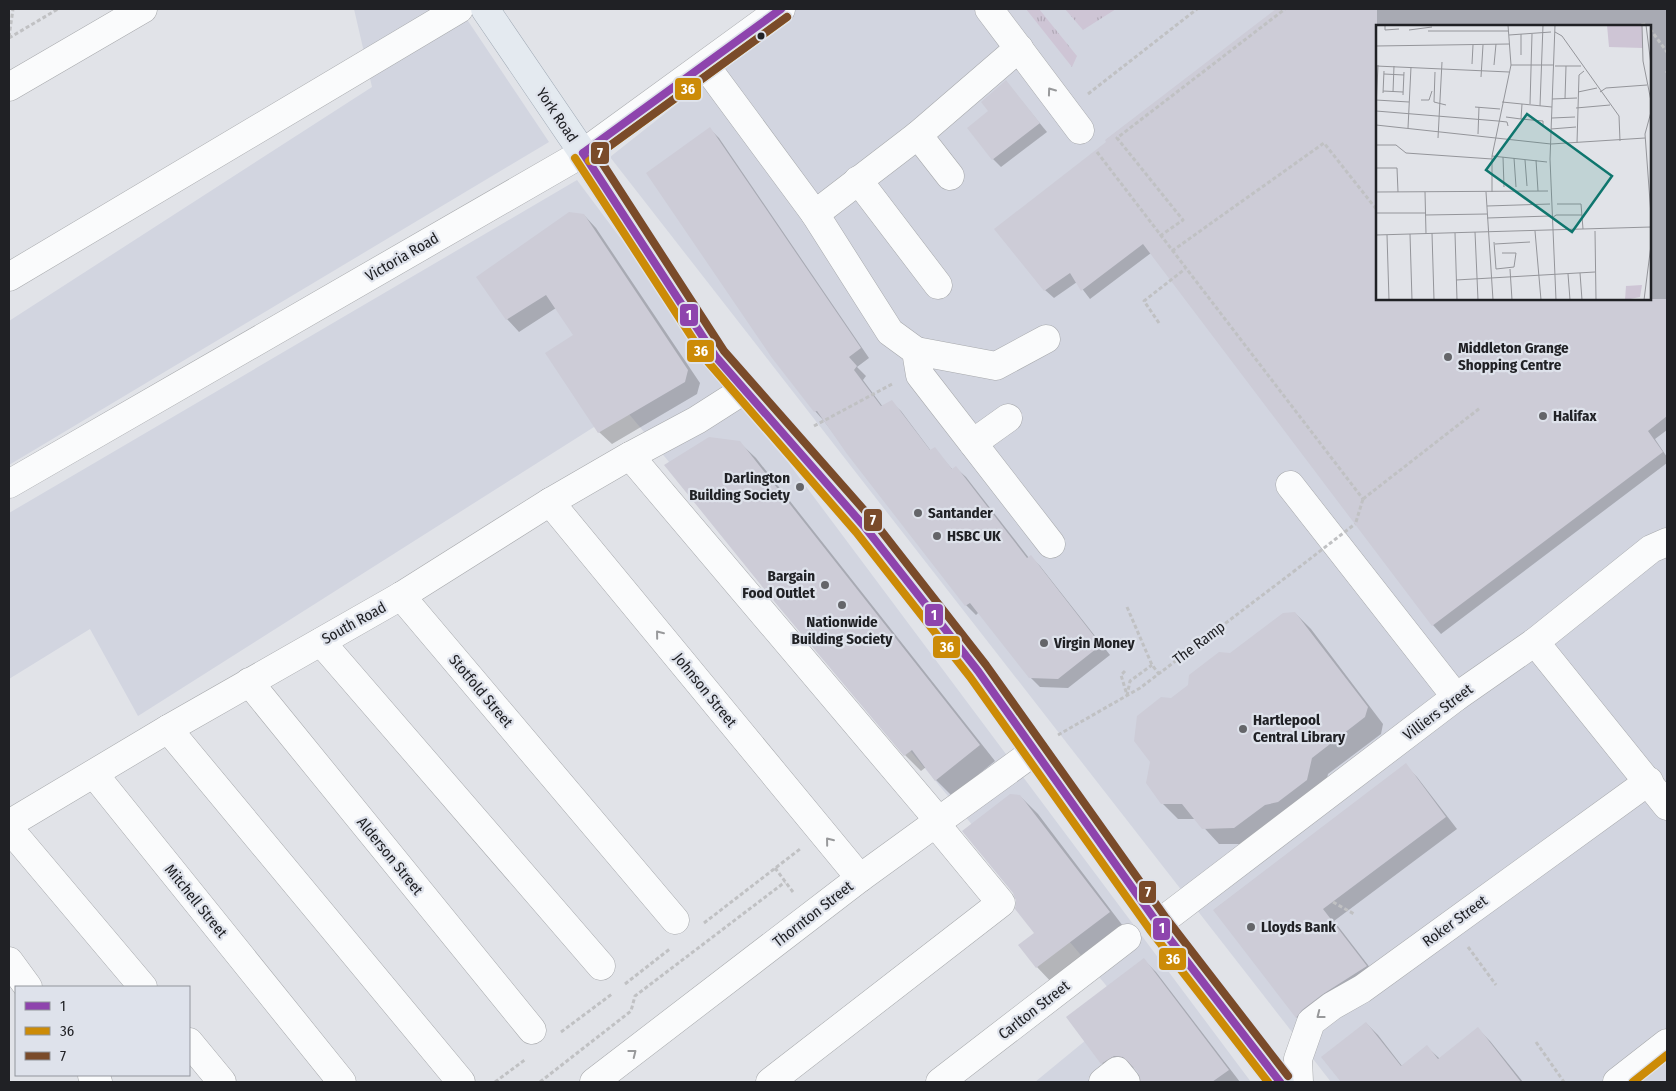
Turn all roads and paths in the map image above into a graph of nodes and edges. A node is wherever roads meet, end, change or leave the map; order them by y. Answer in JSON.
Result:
{"nodes":[{"id":1,"x":13,"y":9,"type":"edge"},
{"id":2,"x":58,"y":9,"type":"edge"},
{"id":3,"x":144,"y":9,"type":"edge"},
{"id":4,"x":460,"y":9,"type":"edge"},
{"id":5,"x":485,"y":9,"type":"edge"},
{"id":6,"x":781,"y":9,"type":"edge"},
{"id":7,"x":989,"y":9,"type":"edge"},
{"id":8,"x":1197,"y":9,"type":"edge"},
{"id":9,"x":1285,"y":9,"type":"edge"},
{"id":10,"x":1651,"y":31,"type":"edge"},
{"id":11,"x":9,"y":38,"type":"edge"},
{"id":12,"x":1019,"y":48,"type":"junction"},
{"id":13,"x":1667,"y":52,"type":"edge"},
{"id":14,"x":705,"y":65,"type":"junction"},
{"id":15,"x":9,"y":87,"type":"edge"},
{"id":16,"x":1073,"y":120,"type":"junction"},
{"id":17,"x":918,"y":135,"type":"junction"},
{"id":18,"x":583,"y":153,"type":"junction"},
{"id":19,"x":950,"y":176,"type":"dead end"},
{"id":20,"x":858,"y":180,"type":"junction"},
{"id":21,"x":1376,"y":209,"type":"edge"},
{"id":22,"x":815,"y":214,"type":"junction"},
{"id":23,"x":1160,"y":236,"type":"junction"},
{"id":24,"x":1172,"y":251,"type":"junction"},
{"id":25,"x":1185,"y":269,"type":"junction"},
{"id":26,"x":9,"y":277,"type":"edge"},
{"id":27,"x":938,"y":285,"type":"dead end"},
{"id":28,"x":1159,"y":322,"type":"dead end"},
{"id":29,"x":1046,"y":339,"type":"dead end"},
{"id":30,"x":918,"y":363,"type":"junction"},
{"id":31,"x":744,"y":390,"type":"junction"},
{"id":32,"x":1480,"y":408,"type":"dead end"},
{"id":33,"x":1008,"y":418,"type":"dead end"},
{"id":34,"x":790,"y":441,"type":"junction"},
{"id":35,"x":972,"y":443,"type":"junction"},
{"id":36,"x":630,"y":456,"type":"junction"},
{"id":37,"x":9,"y":484,"type":"edge"},
{"id":38,"x":1290,"y":485,"type":"dead end"},
{"id":39,"x":1363,"y":498,"type":"junction"},
{"id":40,"x":550,"y":502,"type":"junction"},
{"id":41,"x":1051,"y":544,"type":"dead end"},
{"id":42,"x":1659,"y":546,"type":"edge"},
{"id":43,"x":401,"y":596,"type":"junction"},
{"id":44,"x":1126,"y":607,"type":"dead end"},
{"id":45,"x":320,"y":642,"type":"junction"},
{"id":46,"x":1535,"y":642,"type":"junction"},
{"id":47,"x":1152,"y":665,"type":"junction"},
{"id":48,"x":1125,"y":671,"type":"dead end"},
{"id":49,"x":1159,"y":674,"type":"junction"},
{"id":50,"x":249,"y":682,"type":"junction"},
{"id":51,"x":1127,"y":696,"type":"junction"},
{"id":52,"x":1456,"y":697,"type":"junction"},
{"id":53,"x":168,"y":729,"type":"junction"},
{"id":54,"x":1035,"y":750,"type":"junction"},
{"id":55,"x":94,"y":774,"type":"junction"},
{"id":56,"x":1649,"y":781,"type":"junction"},
{"id":57,"x":1667,"y":806,"type":"edge"},
{"id":58,"x":937,"y":822,"type":"junction"},
{"id":59,"x":14,"y":832,"type":"edge"},
{"id":60,"x":805,"y":845,"type":"dead end"},
{"id":61,"x":775,"y":868,"type":"junction"},
{"id":62,"x":860,"y":878,"type":"junction"},
{"id":63,"x":785,"y":882,"type":"junction"},
{"id":64,"x":797,"y":897,"type":"dead end"},
{"id":65,"x":1333,"y":902,"type":"dead end"},
{"id":66,"x":1354,"y":914,"type":"dead end"},
{"id":67,"x":704,"y":923,"type":"dead end"},
{"id":68,"x":1158,"y":924,"type":"junction"},
{"id":69,"x":1451,"y":925,"type":"junction"},
{"id":70,"x":674,"y":933,"type":"joint"},
{"id":71,"x":1127,"y":938,"type":"dead end"},
{"id":72,"x":9,"y":961,"type":"edge"},
{"id":73,"x":601,"y":966,"type":"dead end"},
{"id":74,"x":1496,"y":985,"type":"dead end"},
{"id":75,"x":27,"y":986,"type":"edge"},
{"id":76,"x":142,"y":986,"type":"edge"},
{"id":77,"x":544,"y":1033,"type":"joint"},
{"id":78,"x":1536,"y":1042,"type":"dead end"},
{"id":79,"x":190,"y":1043,"type":"edge"},
{"id":80,"x":1667,"y":1043,"type":"edge"},
{"id":81,"x":526,"y":1058,"type":"dead end"},
{"id":82,"x":222,"y":1082,"type":"edge"},
{"id":83,"x":342,"y":1082,"type":"edge"},
{"id":84,"x":461,"y":1082,"type":"edge"},
{"id":85,"x":495,"y":1082,"type":"edge"},
{"id":86,"x":540,"y":1082,"type":"edge"},
{"id":87,"x":594,"y":1082,"type":"edge"},
{"id":88,"x":770,"y":1082,"type":"edge"},
{"id":89,"x":940,"y":1082,"type":"edge"},
{"id":90,"x":1103,"y":1082,"type":"edge"},
{"id":91,"x":1126,"y":1082,"type":"edge"},
{"id":92,"x":1280,"y":1082,"type":"edge"},
{"id":93,"x":1299,"y":1082,"type":"edge"},
{"id":94,"x":1564,"y":1082,"type":"edge"},
{"id":95,"x":1617,"y":1082,"type":"edge"}],
"edges":[{"from":1,"to":11,"type":"path"},
{"from":2,"to":11,"type":"path"},
{"from":3,"to":15,"type":"street"},
{"from":4,"to":26,"type":"street"},
{"from":5,"to":18,"type":"main road","name":"York Road"},
{"from":6,"to":14,"type":"street","name":"Victoria Road"},
{"from":7,"to":12,"type":"street"},
{"from":8,"to":16,"type":"path"},
{"from":9,"to":23,"type":"path"},
{"from":10,"to":13,"type":"path"},
{"from":16,"to":12,"type":"street","one_way":true},
{"from":12,"to":17,"type":"street"},
{"from":14,"to":18,"type":"street","name":"Victoria Road"},
{"from":14,"to":22,"type":"street"},
{"from":16,"to":23,"type":"path"},
{"from":17,"to":19,"type":"street"},
{"from":17,"to":20,"type":"street"},
{"from":18,"to":31,"type":"main road","name":"York Road"},
{"from":18,"to":37,"type":"street","name":"Victoria Road"},
{"from":20,"to":22,"type":"street"},
{"from":20,"to":27,"type":"street"},
{"from":21,"to":24,"type":"path"},
{"from":22,"to":30,"type":"street"},
{"from":23,"to":24,"type":"path"},
{"from":24,"to":25,"type":"path"},
{"from":25,"to":28,"type":"path"},
{"from":25,"to":39,"type":"path"},
{"from":29,"to":30,"type":"street"},
{"from":30,"to":34,"type":"path"},
{"from":30,"to":35,"type":"street"},
{"from":31,"to":34,"type":"main road","name":"York Road"},
{"from":31,"to":36,"type":"street","name":"South Road"},
{"from":32,"to":39,"type":"path"},
{"from":33,"to":35,"type":"street"},
{"from":34,"to":54,"type":"main road","name":"York Road"},
{"from":35,"to":41,"type":"street"},
{"from":36,"to":40,"type":"street","name":"South Road"},
{"from":36,"to":58,"type":"street"},
{"from":38,"to":52,"type":"street"},
{"from":39,"to":49,"type":"path","name":"The Ramp","bridge":true},
{"from":40,"to":43,"type":"street","name":"South Road"},
{"from":62,"to":40,"type":"street","name":"Johnson Street","one_way":true},
{"from":42,"to":46,"type":"street","name":"Villiers Street"},
{"from":43,"to":45,"type":"street","name":"South Road"},
{"from":43,"to":70,"type":"street","name":"Stotfold Street"},
{"from":44,"to":47,"type":"path"},
{"from":45,"to":50,"type":"street","name":"South Road"},
{"from":45,"to":73,"type":"street"},
{"from":46,"to":52,"type":"street","name":"Villiers Street"},
{"from":46,"to":56,"type":"street"},
{"from":47,"to":49,"type":"path"},
{"from":47,"to":51,"type":"path"},
{"from":48,"to":51,"type":"path"},
{"from":49,"to":51,"type":"path","name":"The Ramp"},
{"from":50,"to":53,"type":"street","name":"South Road"},
{"from":50,"to":77,"type":"street","name":"Alderson Street"},
{"from":51,"to":54,"type":"path","name":"The Ramp"},
{"from":52,"to":68,"type":"street","name":"Villiers Street"},
{"from":53,"to":55,"type":"street","name":"South Road"},
{"from":53,"to":84,"type":"street"},
{"from":54,"to":58,"type":"street","name":"Thornton Street"},
{"from":54,"to":68,"type":"main road","name":"York Road"},
{"from":55,"to":59,"type":"street","name":"South Road"},
{"from":55,"to":83,"type":"street","name":"Mitchell Street"},
{"from":56,"to":57,"type":"street"},
{"from":56,"to":69,"type":"street","name":"Roker Street"},
{"from":58,"to":62,"type":"street","name":"Thornton Street"},
{"from":58,"to":88,"type":"street"},
{"from":59,"to":76,"type":"street"},
{"from":60,"to":61,"type":"path"},
{"from":61,"to":63,"type":"path"},
{"from":61,"to":67,"type":"path"},
{"from":87,"to":62,"type":"street","name":"Thornton Street","one_way":true},
{"from":63,"to":64,"type":"path"},
{"from":63,"to":86,"type":"path"},
{"from":65,"to":66,"type":"path"},
{"from":68,"to":92,"type":"main road","name":"York Road"},
{"from":69,"to":74,"type":"path"},
{"from":69,"to":93,"type":"street","name":"Roker Street","one_way":true},
{"from":70,"to":77,"type":"path"},
{"from":71,"to":89,"type":"street","name":"Carlton Street"},
{"from":72,"to":75,"type":"street"},
{"from":78,"to":94,"type":"path"},
{"from":79,"to":82,"type":"street"},
{"from":80,"to":95,"type":"street"},
{"from":81,"to":85,"type":"path"},
{"from":90,"to":91,"type":"street"}]}
